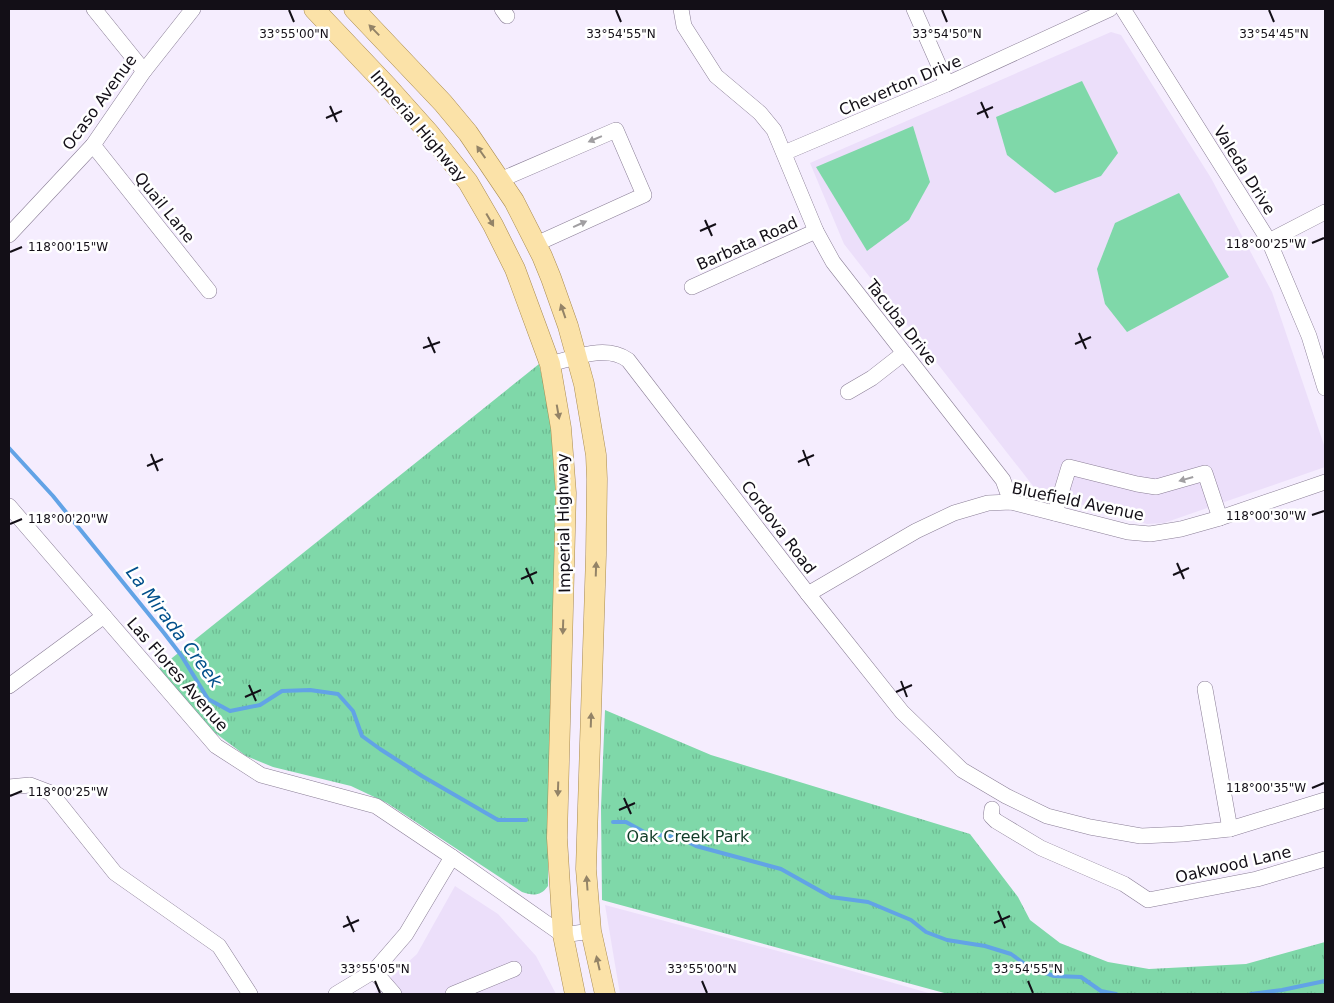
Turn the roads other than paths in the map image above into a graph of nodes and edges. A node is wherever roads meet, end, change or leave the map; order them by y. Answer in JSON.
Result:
{"nodes":[{"id":1,"x":94,"y":9,"type":"edge"},
{"id":2,"x":193,"y":9,"type":"edge"},
{"id":3,"x":314,"y":9,"type":"edge"},
{"id":4,"x":354,"y":9,"type":"edge"},
{"id":5,"x":681,"y":9,"type":"edge"},
{"id":6,"x":914,"y":9,"type":"edge"},
{"id":7,"x":1110,"y":9,"type":"edge"},
{"id":8,"x":1123,"y":9,"type":"edge"},
{"id":9,"x":144,"y":71,"type":"junction"},
{"id":10,"x":948,"y":84,"type":"junction"},
{"id":11,"x":93,"y":145,"type":"junction"},
{"id":12,"x":784,"y":153,"type":"junction"},
{"id":13,"x":500,"y":180,"type":"junction"},
{"id":14,"x":1325,"y":212,"type":"edge"},
{"id":15,"x":816,"y":231,"type":"junction"},
{"id":16,"x":9,"y":235,"type":"edge"},
{"id":17,"x":1269,"y":241,"type":"junction"},
{"id":18,"x":536,"y":244,"type":"junction"},
{"id":19,"x":692,"y":288,"type":"dead end"},
{"id":20,"x":210,"y":291,"type":"dead end"},
{"id":21,"x":904,"y":352,"type":"junction"},
{"id":22,"x":577,"y":358,"type":"junction"},
{"id":23,"x":550,"y":364,"type":"junction"},
{"id":24,"x":1325,"y":388,"type":"edge"},
{"id":25,"x":848,"y":392,"type":"dead end"},
{"id":26,"x":1325,"y":482,"type":"edge"},
{"id":27,"x":1011,"y":502,"type":"junction"},
{"id":28,"x":9,"y":506,"type":"edge"},
{"id":29,"x":1055,"y":513,"type":"junction"},
{"id":30,"x":1220,"y":518,"type":"junction"},
{"id":31,"x":808,"y":594,"type":"junction"},
{"id":32,"x":104,"y":616,"type":"junction"},
{"id":33,"x":9,"y":686,"type":"edge"},
{"id":34,"x":1205,"y":689,"type":"dead end"},
{"id":35,"x":9,"y":787,"type":"edge"},
{"id":36,"x":1325,"y":800,"type":"edge"},
{"id":37,"x":992,"y":809,"type":"dead end"},
{"id":38,"x":1230,"y":829,"type":"junction"},
{"id":39,"x":452,"y":857,"type":"junction"},
{"id":40,"x":1325,"y":859,"type":"edge"},
{"id":41,"x":591,"y":931,"type":"junction"},
{"id":42,"x":563,"y":935,"type":"junction"},
{"id":43,"x":514,"y":969,"type":"dead end"},
{"id":44,"x":374,"y":971,"type":"junction"},
{"id":45,"x":473,"y":990,"type":"edge"},
{"id":46,"x":250,"y":994,"type":"edge"},
{"id":47,"x":336,"y":994,"type":"edge"},
{"id":48,"x":394,"y":994,"type":"edge"},
{"id":49,"x":453,"y":994,"type":"edge"},
{"id":50,"x":575,"y":994,"type":"edge"},
{"id":51,"x":606,"y":994,"type":"edge"}],
"edges":[{"from":1,"to":9,"type":"street"},
{"from":2,"to":9,"type":"street","name":"Ocaso Avenue"},
{"from":3,"to":23,"type":"main road","name":"Imperial Highway","one_way":true},
{"from":13,"to":4,"type":"main road","name":"Imperial Highway","one_way":true},
{"from":5,"to":12,"type":"street","name":"Tacuba Drive"},
{"from":6,"to":10,"type":"street"},
{"from":7,"to":10,"type":"street","name":"Cheverton Drive"},
{"from":8,"to":17,"type":"street","name":"Valeda Drive"},
{"from":9,"to":11,"type":"street","name":"Ocaso Avenue"},
{"from":10,"to":12,"type":"street","name":"Cheverton Drive"},
{"from":11,"to":16,"type":"street","name":"Ocaso Avenue"},
{"from":11,"to":20,"type":"street","name":"Quail Lane"},
{"from":12,"to":15,"type":"street","name":"Tacuba Drive"},
{"from":13,"to":18,"type":"main road","name":"Imperial Highway"},
{"from":18,"to":13,"type":"street","one_way":true},
{"from":14,"to":17,"type":"street"},
{"from":15,"to":19,"type":"street","name":"Barbata Road"},
{"from":15,"to":21,"type":"street","name":"Tacuba Drive"},
{"from":17,"to":24,"type":"street","name":"Valeda Drive"},
{"from":22,"to":18,"type":"main road","name":"Imperial Highway","one_way":true},
{"from":21,"to":25,"type":"street"},
{"from":21,"to":27,"type":"street","name":"Tacuba Drive"},
{"from":22,"to":23,"type":"street","name":"Cordova Road"},
{"from":22,"to":31,"type":"street","name":"Cordova Road"},
{"from":41,"to":22,"type":"main road","name":"Imperial Highway","one_way":true},
{"from":23,"to":42,"type":"main road","name":"Imperial Highway","one_way":true},
{"from":26,"to":30,"type":"street","name":"Bluefield Avenue"},
{"from":27,"to":29,"type":"street","name":"Bluefield Avenue"},
{"from":27,"to":31,"type":"street","name":"Bluefield Avenue"},
{"from":28,"to":32,"type":"street","name":"Las Flores Avenue"},
{"from":29,"to":30,"type":"street","name":"Bluefield Avenue"},
{"from":30,"to":29,"type":"street","one_way":true},
{"from":31,"to":38,"type":"street","name":"Cordova Road"},
{"from":32,"to":33,"type":"street"},
{"from":32,"to":39,"type":"street","name":"Las Flores Avenue"},
{"from":34,"to":38,"type":"street"},
{"from":35,"to":46,"type":"street"},
{"from":36,"to":38,"type":"street","name":"Cordova Road"},
{"from":37,"to":40,"type":"street","name":"Oakwood Lane"},
{"from":39,"to":42,"type":"street","name":"Las Flores Avenue"},
{"from":39,"to":44,"type":"street"},
{"from":41,"to":42,"type":"street"},
{"from":51,"to":41,"type":"main road","name":"Imperial Highway","one_way":true},
{"from":42,"to":50,"type":"main road","name":"Imperial Highway"},
{"from":43,"to":45,"type":"street"},
{"from":44,"to":47,"type":"street"},
{"from":44,"to":48,"type":"street"},
{"from":45,"to":49,"type":"street"}]}
